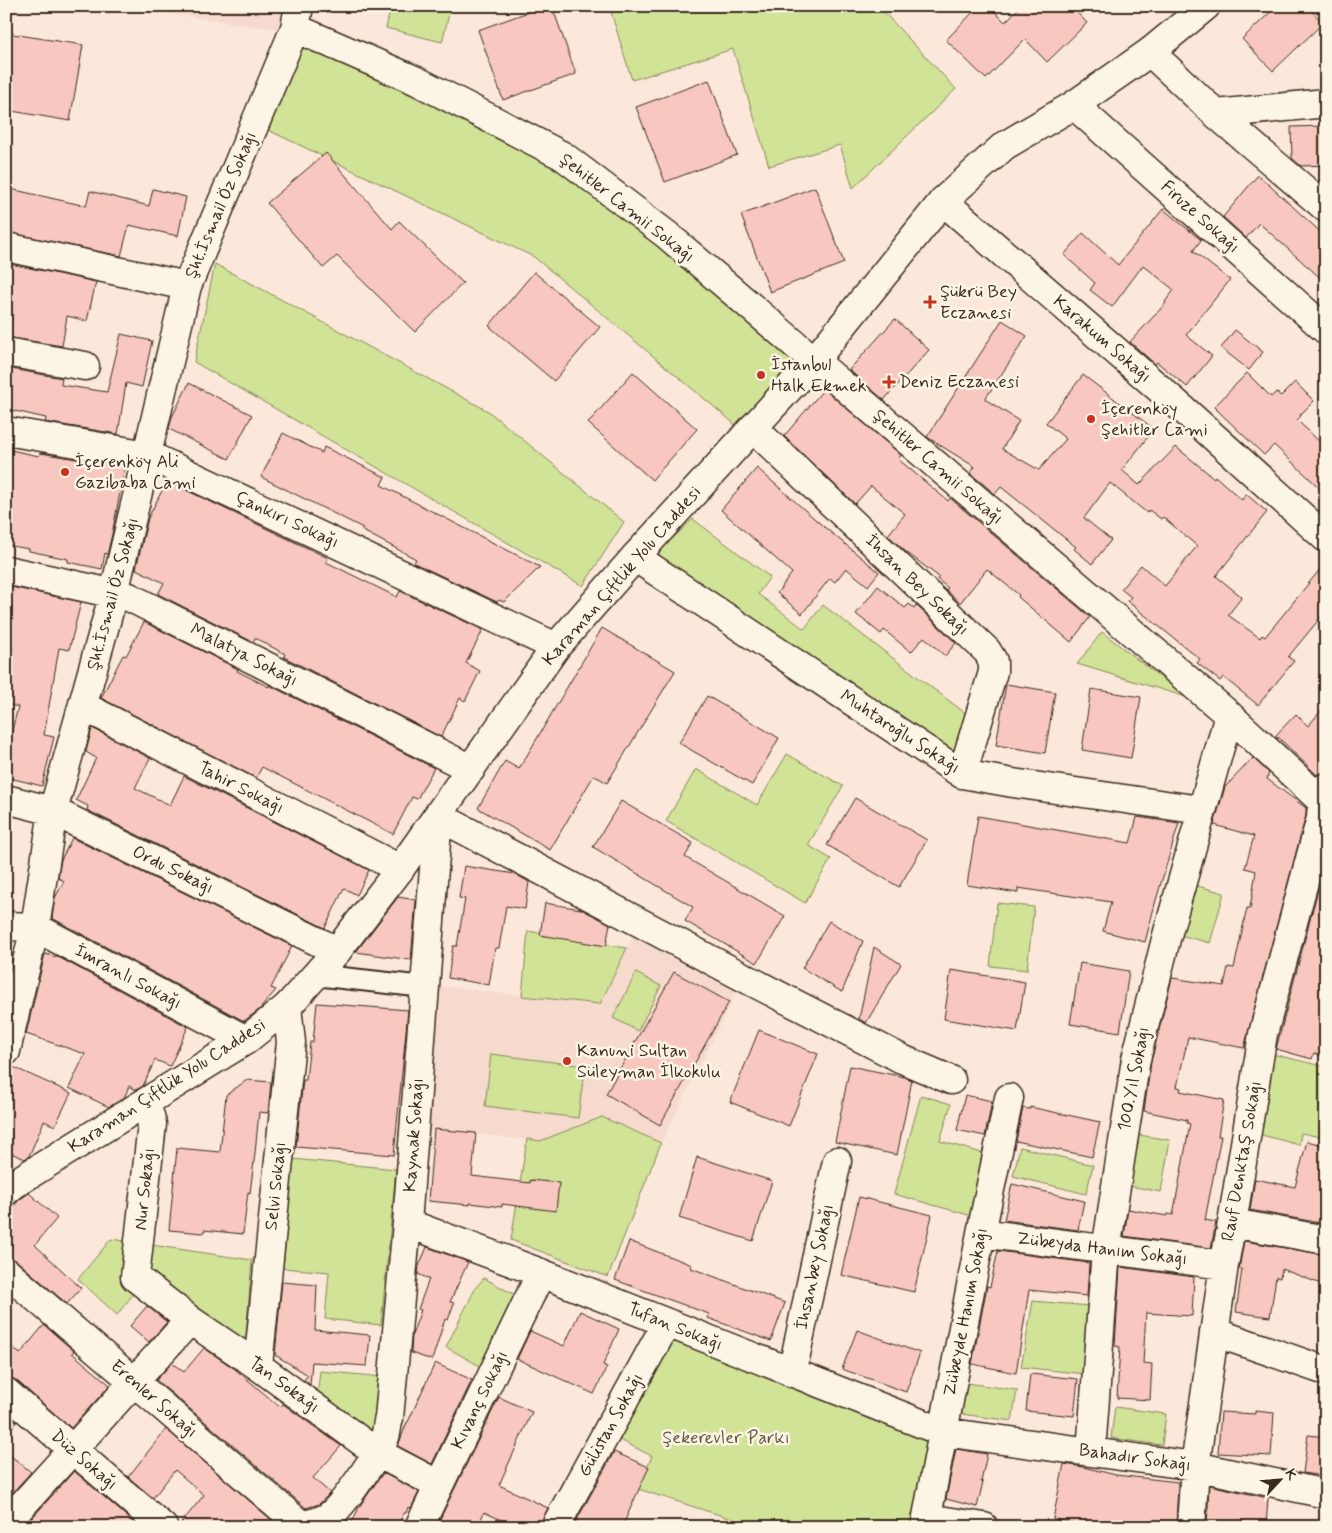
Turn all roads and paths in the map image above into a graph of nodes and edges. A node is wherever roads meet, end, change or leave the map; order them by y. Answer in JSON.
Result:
{"nodes":[{"id":1,"x":1206,"y":6,"type":"edge"},
{"id":2,"x":297,"y":17,"type":"edge"},
{"id":3,"x":1150,"y":52,"type":"junction"},
{"id":4,"x":1326,"y":103,"type":"edge"},
{"id":5,"x":1074,"y":105,"type":"junction"},
{"id":6,"x":1216,"y":114,"type":"junction"},
{"id":7,"x":943,"y":201,"type":"junction"},
{"id":8,"x":1326,"y":208,"type":"edge"},
{"id":9,"x":6,"y":247,"type":"edge"},
{"id":10,"x":187,"y":286,"type":"junction"},
{"id":11,"x":1326,"y":330,"type":"edge"},
{"id":12,"x":6,"y":352,"type":"edge"},
{"id":13,"x":814,"y":361,"type":"junction"},
{"id":14,"x":85,"y":366,"type":"dead end"},
{"id":15,"x":753,"y":428,"type":"junction"},
{"id":16,"x":6,"y":431,"type":"edge"},
{"id":17,"x":148,"y":455,"type":"junction"},
{"id":18,"x":1326,"y":538,"type":"edge"},
{"id":19,"x":635,"y":557,"type":"junction"},
{"id":20,"x":6,"y":570,"type":"edge"},
{"id":21,"x":114,"y":593,"type":"junction"},
{"id":22,"x":556,"y":647,"type":"junction"},
{"id":23,"x":83,"y":706,"type":"junction"},
{"id":24,"x":1229,"y":715,"type":"junction"},
{"id":25,"x":471,"y":769,"type":"junction"},
{"id":26,"x":962,"y":774,"type":"junction"},
{"id":27,"x":1324,"y":798,"type":"edge"},
{"id":28,"x":6,"y":799,"type":"edge"},
{"id":29,"x":53,"y":810,"type":"junction"},
{"id":30,"x":1202,"y":810,"type":"junction"},
{"id":31,"x":438,"y":816,"type":"junction"},
{"id":32,"x":400,"y":869,"type":"junction"},
{"id":33,"x":6,"y":926,"type":"edge"},
{"id":34,"x":35,"y":927,"type":"junction"},
{"id":35,"x":337,"y":952,"type":"junction"},
{"id":36,"x":316,"y":975,"type":"junction"},
{"id":37,"x":425,"y":987,"type":"junction"},
{"id":38,"x":287,"y":1007,"type":"junction"},
{"id":39,"x":246,"y":1040,"type":"junction"},
{"id":40,"x":7,"y":1045,"type":"edge"},
{"id":41,"x":951,"y":1080,"type":"dead end"},
{"id":42,"x":1010,"y":1098,"type":"dead end"},
{"id":43,"x":140,"y":1106,"type":"junction"},
{"id":44,"x":837,"y":1161,"type":"dead end"},
{"id":45,"x":6,"y":1191,"type":"edge"},
{"id":46,"x":407,"y":1222,"type":"junction"},
{"id":47,"x":1232,"y":1223,"type":"junction"},
{"id":48,"x":981,"y":1234,"type":"junction"},
{"id":49,"x":1326,"y":1240,"type":"edge"},
{"id":50,"x":1106,"y":1250,"type":"junction"},
{"id":51,"x":1224,"y":1265,"type":"junction"},
{"id":52,"x":6,"y":1272,"type":"edge"},
{"id":53,"x":541,"y":1273,"type":"junction"},
{"id":54,"x":135,"y":1277,"type":"joint"},
{"id":55,"x":190,"y":1320,"type":"junction"},
{"id":56,"x":666,"y":1324,"type":"junction"},
{"id":57,"x":1214,"y":1332,"type":"junction"},
{"id":58,"x":258,"y":1366,"type":"junction"},
{"id":59,"x":1326,"y":1371,"type":"edge"},
{"id":60,"x":792,"y":1373,"type":"junction"},
{"id":61,"x":134,"y":1381,"type":"junction"},
{"id":62,"x":6,"y":1392,"type":"edge"},
{"id":63,"x":943,"y":1432,"type":"junction"},
{"id":64,"x":73,"y":1450,"type":"junction"},
{"id":65,"x":376,"y":1452,"type":"junction"},
{"id":66,"x":1091,"y":1452,"type":"junction"},
{"id":67,"x":1195,"y":1466,"type":"junction"},
{"id":68,"x":439,"y":1485,"type":"junction"},
{"id":69,"x":1326,"y":1494,"type":"edge"},
{"id":70,"x":16,"y":1516,"type":"edge"},
{"id":71,"x":926,"y":1522,"type":"edge"},
{"id":72,"x":301,"y":1526,"type":"edge"},
{"id":73,"x":163,"y":1527,"type":"edge"},
{"id":74,"x":419,"y":1527,"type":"edge"},
{"id":75,"x":555,"y":1527,"type":"edge"},
{"id":76,"x":984,"y":1527,"type":"edge"},
{"id":77,"x":1191,"y":1527,"type":"edge"}],
"edges":[{"from":1,"to":3,"type":"street","name":"Karaman Çiftlik Yolu Caddesi"},
{"from":2,"to":10,"type":"street","name":"Şht.İsmail Öz Sokağı"},
{"from":2,"to":13,"type":"street","name":"Şehitler Camii Sokağı"},
{"from":3,"to":5,"type":"street","name":"Karaman Çiftlik Yolu Caddesi"},
{"from":3,"to":6,"type":"street"},
{"from":4,"to":6,"type":"street"},
{"from":5,"to":7,"type":"street","name":"Karaman Çiftlik Yolu Caddesi"},
{"from":5,"to":11,"type":"street","name":"Firuze Sokağı"},
{"from":6,"to":8,"type":"street"},
{"from":7,"to":13,"type":"street","name":"Karaman Çiftlik Yolu Caddesi"},
{"from":7,"to":18,"type":"street","name":"Karakum Sokağı"},
{"from":9,"to":10,"type":"street"},
{"from":10,"to":17,"type":"street","name":"Şht.İsmail Öz Sokağı"},
{"from":12,"to":14,"type":"street"},
{"from":13,"to":15,"type":"street","name":"Karaman Çiftlik Yolu Caddesi"},
{"from":13,"to":24,"type":"street","name":"Şehitler Camii Sokağı"},
{"from":15,"to":19,"type":"street","name":"Karaman Çiftlik Yolu Caddesi"},
{"from":15,"to":26,"type":"street","name":"İhsan Bey Sokağı"},
{"from":16,"to":17,"type":"street","name":"Çankırı Sokağı"},
{"from":17,"to":21,"type":"street","name":"Şht.İsmail Öz Sokağı"},
{"from":17,"to":22,"type":"street","name":"Çankırı Sokağı"},
{"from":19,"to":22,"type":"street","name":"Karaman Çiftlik Yolu Caddesi"},
{"from":19,"to":26,"type":"street","name":"Muhtaroğlu Sokağı"},
{"from":20,"to":21,"type":"street","name":"Malatya Sokağı"},
{"from":21,"to":23,"type":"street","name":"Şht.İsmail Öz Sokağı"},
{"from":21,"to":25,"type":"street","name":"Malatya Sokağı"},
{"from":22,"to":25,"type":"street","name":"Karaman Çiftlik Yolu Caddesi"},
{"from":23,"to":29,"type":"street","name":"Şht.İsmail Öz Sokağı"},
{"from":23,"to":32,"type":"street","name":"Tahir Sokağı"},
{"from":24,"to":27,"type":"street","name":"Şehitler Camii Sokağı"},
{"from":24,"to":30,"type":"street","name":"100.Yıl Sokağı"},
{"from":25,"to":31,"type":"street","name":"Karaman Çiftlik Yolu Caddesi"},
{"from":26,"to":30,"type":"street","name":"Muhtaroğlu Sokağı"},
{"from":27,"to":47,"type":"street","name":"Rauf Denktaş Sokağı"},
{"from":28,"to":29,"type":"street","name":"Ordu Sokağı"},
{"from":29,"to":34,"type":"street","name":"Şht.İsmail Öz Sokağı"},
{"from":29,"to":35,"type":"street","name":"Ordu Sokağı"},
{"from":30,"to":50,"type":"street","name":"100.Yıl Sokağı"},
{"from":31,"to":32,"type":"street","name":"Karaman Çiftlik Yolu Caddesi"},
{"from":31,"to":37,"type":"street","name":"Kaynak Sokağı"},
{"from":31,"to":41,"type":"street"},
{"from":32,"to":35,"type":"street","name":"Karaman Çiftlik Yolu Caddesi"},
{"from":33,"to":34,"type":"street","name":"İmranlı Sokağı"},
{"from":34,"to":39,"type":"street","name":"İmranlı Sokağı"},
{"from":34,"to":40,"type":"street","name":"Şht.İsmail Öz Sokağı"},
{"from":35,"to":36,"type":"street","name":"Karaman Çiftlik Yolu Caddesi"},
{"from":36,"to":37,"type":"street"},
{"from":36,"to":38,"type":"street","name":"Karaman Çiftlik Yolu Caddesi"},
{"from":37,"to":46,"type":"street","name":"Kaynak Sokağı"},
{"from":38,"to":39,"type":"street","name":"Karaman Çiftlik Yolu Caddesi"},
{"from":38,"to":58,"type":"street","name":"Selvi Sokağı"},
{"from":39,"to":43,"type":"street","name":"Karaman Çiftlik Yolu Caddesi"},
{"from":42,"to":48,"type":"street","name":"Zübeyde Hanım Sokağı"},
{"from":43,"to":45,"type":"street","name":"Karaman Çiftlik Yolu Caddesi"},
{"from":43,"to":54,"type":"street","name":"Nur Sokağı"},
{"from":44,"to":60,"type":"street","name":"İhsanbey Sokağı"},
{"from":46,"to":53,"type":"street","name":"Tufan Sokağı"},
{"from":46,"to":65,"type":"street","name":"Kaynak Sokağı"},
{"from":47,"to":49,"type":"street"},
{"from":47,"to":51,"type":"street","name":"Rauf Denktaş Sokağı"},
{"from":48,"to":50,"type":"street","name":"Zübeyda Hanım Sokağı"},
{"from":48,"to":63,"type":"street","name":"Zübeyde Hanım Sokağı"},
{"from":50,"to":51,"type":"street","name":"Zübeyda Hanım Sokağı"},
{"from":50,"to":66,"type":"street","name":"100.Yıl Sokağı"},
{"from":51,"to":57,"type":"street","name":"Rauf Denktaş Sokağı"},
{"from":52,"to":61,"type":"street","name":"Erenler Sokağı"},
{"from":53,"to":56,"type":"street","name":"Tufan Sokağı"},
{"from":53,"to":68,"type":"street","name":"Kıvanç Sokağı"},
{"from":54,"to":55,"type":"street","name":"Tan Sokağı"},
{"from":55,"to":58,"type":"street","name":"Tan Sokağı"},
{"from":55,"to":61,"type":"street"},
{"from":56,"to":60,"type":"street","name":"Tufan Sokağı"},
{"from":56,"to":75,"type":"street","name":"Gülistan Sokağı"},
{"from":57,"to":59,"type":"street"},
{"from":57,"to":67,"type":"street","name":"Rauf Denktaş Sokağı"},
{"from":58,"to":65,"type":"street","name":"Tan Sokağı"},
{"from":60,"to":63,"type":"street","name":"Tufan Sokağı"},
{"from":61,"to":64,"type":"street"},
{"from":61,"to":72,"type":"street","name":"Erenler Sokağı"},
{"from":62,"to":64,"type":"street","name":"Düz Sokağı"},
{"from":63,"to":66,"type":"street","name":"Bahadır Sokağı"},
{"from":63,"to":71,"type":"street","name":"Zübeyde Hanım Sokağı"},
{"from":64,"to":70,"type":"street"},
{"from":64,"to":73,"type":"street","name":"Düz Sokağı"},
{"from":65,"to":68,"type":"street","name":"Tan Sokağı"},
{"from":65,"to":72,"type":"street","name":"Kaynak Sokağı"},
{"from":66,"to":67,"type":"street","name":"Bahadır Sokağı"},
{"from":67,"to":69,"type":"street","name":"Bahadır Sokağı"},
{"from":67,"to":77,"type":"street","name":"Rauf Denktaş Sokağı"},
{"from":68,"to":74,"type":"street","name":"Kıvanç Sokağı"},
{"from":71,"to":76,"type":"street"}]}
